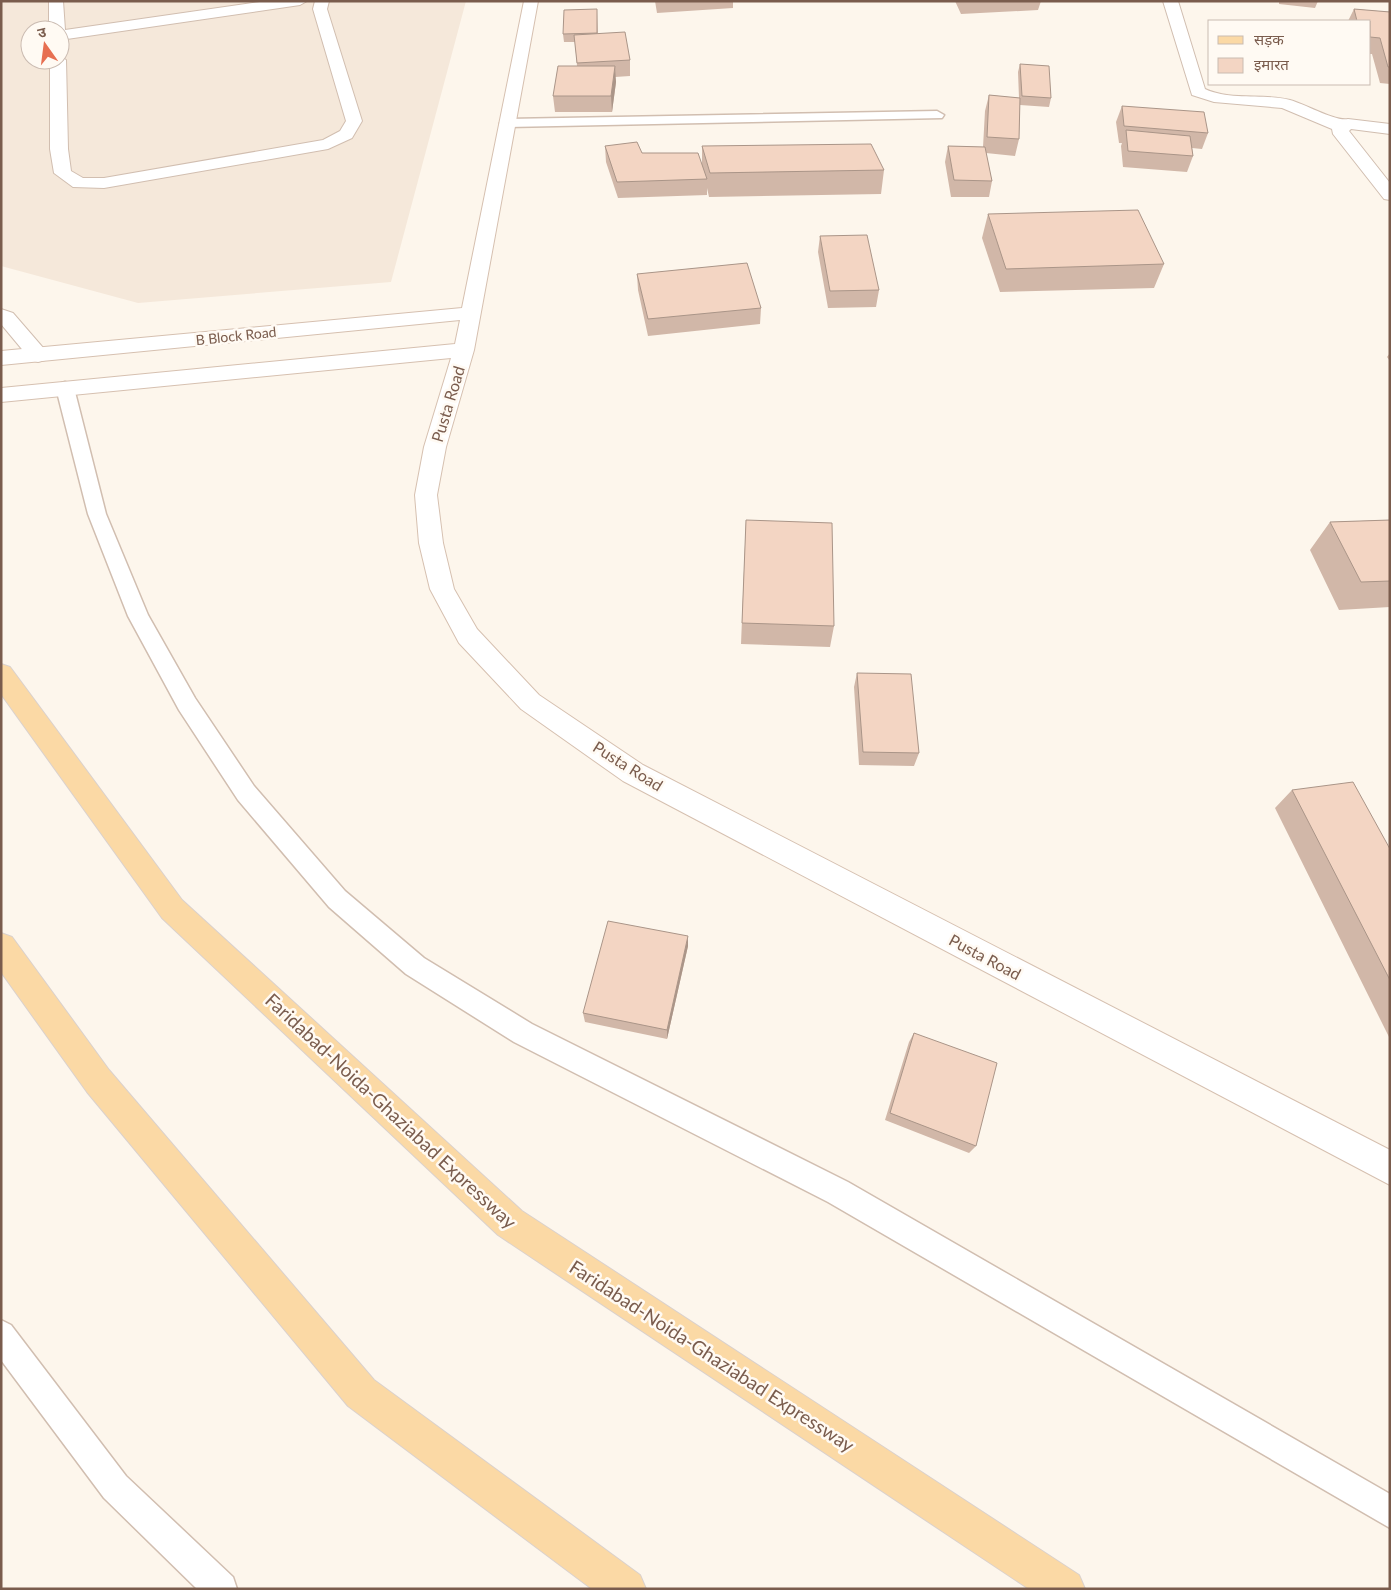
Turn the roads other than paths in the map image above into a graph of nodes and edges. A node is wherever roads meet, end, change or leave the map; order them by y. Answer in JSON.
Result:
{"nodes":[{"id":1,"x":56,"y":1,"type":"edge"},
{"id":2,"x":300,"y":1,"type":"edge"},
{"id":3,"x":322,"y":1,"type":"edge"},
{"id":4,"x":531,"y":1,"type":"edge"},
{"id":5,"x":1170,"y":1,"type":"edge"},
{"id":6,"x":229,"y":6,"type":"edge"},
{"id":7,"x":57,"y":20,"type":"edge"},
{"id":8,"x":70,"y":32,"type":"edge"},
{"id":9,"x":58,"y":70,"type":"edge"},
{"id":10,"x":937,"y":115,"type":"dead end"},
{"id":11,"x":507,"y":124,"type":"junction"},
{"id":12,"x":1342,"y":127,"type":"junction"},
{"id":13,"x":1390,"y":129,"type":"edge"},
{"id":14,"x":1390,"y":195,"type":"edge"},
{"id":15,"x":471,"y":313,"type":"junction"},
{"id":16,"x":1,"y":315,"type":"edge"},
{"id":17,"x":464,"y":350,"type":"junction"},
{"id":18,"x":38,"y":355,"type":"junction"},
{"id":19,"x":1,"y":358,"type":"edge"},
{"id":20,"x":65,"y":388,"type":"junction"},
{"id":21,"x":1,"y":395,"type":"edge"},
{"id":22,"x":1,"y":674,"type":"edge"},
{"id":23,"x":1,"y":947,"type":"edge"},
{"id":24,"x":1390,"y":1168,"type":"edge"},
{"id":25,"x":1,"y":1336,"type":"edge"},
{"id":26,"x":1390,"y":1512,"type":"edge"},
{"id":27,"x":221,"y":1589,"type":"edge"},
{"id":28,"x":626,"y":1589,"type":"edge"},
{"id":29,"x":1065,"y":1589,"type":"edge"}],
"edges":[{"from":1,"to":7,"type":"street"},
{"from":2,"to":6,"type":"street"},
{"from":3,"to":9,"type":"street"},
{"from":4,"to":11,"type":"street","name":"Pusta Road"},
{"from":5,"to":12,"type":"street"},
{"from":6,"to":8,"type":"street"},
{"from":10,"to":11,"type":"lane"},
{"from":11,"to":15,"type":"street","name":"Pusta Road"},
{"from":12,"to":13,"type":"street"},
{"from":12,"to":14,"type":"street"},
{"from":15,"to":17,"type":"street","name":"Pusta Road"},
{"from":15,"to":18,"type":"street","name":"B Block Road"},
{"from":16,"to":18,"type":"street"},
{"from":17,"to":20,"type":"street"},
{"from":17,"to":24,"type":"street","name":"Pusta Road"},
{"from":18,"to":19,"type":"street","name":"B Block Road"},
{"from":20,"to":21,"type":"street"},
{"from":20,"to":26,"type":"lane"},
{"from":22,"to":29,"type":"main road","name":"Faridabad-Noida-Ghaziabad Expressway"},
{"from":23,"to":28,"type":"main road"},
{"from":25,"to":27,"type":"lane"}]}
